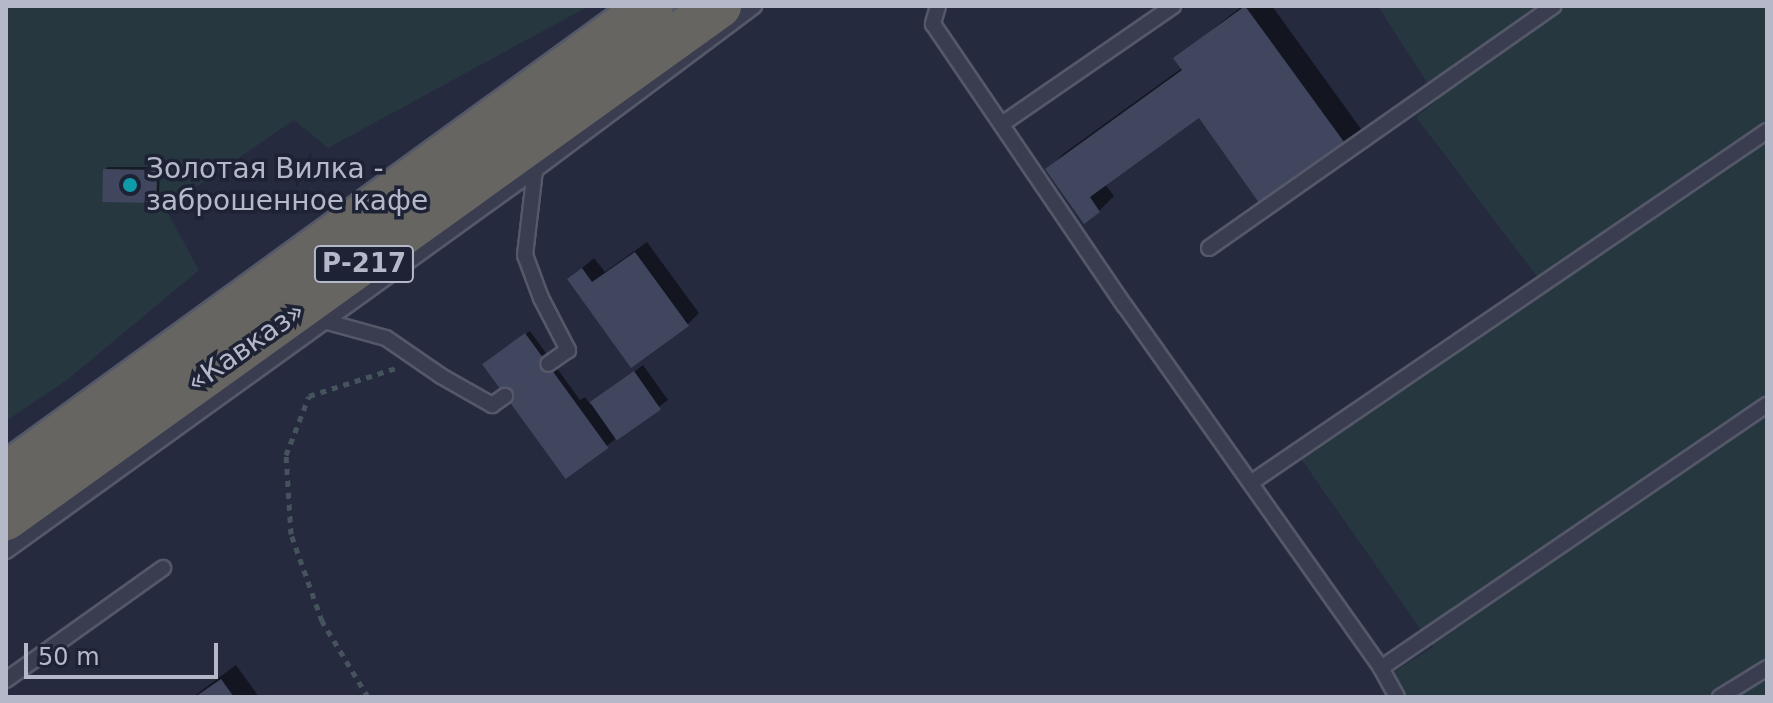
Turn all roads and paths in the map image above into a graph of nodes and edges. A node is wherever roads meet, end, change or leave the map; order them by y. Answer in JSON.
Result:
{"nodes":[{"id":1,"x":651,"y":6,"type":"edge"},
{"id":2,"x":719,"y":6,"type":"edge"},
{"id":3,"x":754,"y":6,"type":"edge"},
{"id":4,"x":938,"y":6,"type":"edge"},
{"id":5,"x":1173,"y":6,"type":"edge"},
{"id":6,"x":1553,"y":6,"type":"edge"},
{"id":7,"x":1002,"y":124,"type":"junction"},
{"id":8,"x":1767,"y":131,"type":"edge"},
{"id":9,"x":535,"y":170,"type":"junction"},
{"id":10,"x":1209,"y":248,"type":"dead end"},
{"id":11,"x":324,"y":321,"type":"junction"},
{"id":12,"x":422,"y":362,"type":"junction"},
{"id":13,"x":548,"y":364,"type":"dead end"},
{"id":14,"x":505,"y":396,"type":"dead end"},
{"id":15,"x":1767,"y":405,"type":"edge"},
{"id":16,"x":6,"y":475,"type":"edge"},
{"id":17,"x":1252,"y":482,"type":"junction"},
{"id":18,"x":6,"y":518,"type":"edge"},
{"id":19,"x":6,"y":551,"type":"edge"},
{"id":20,"x":163,"y":568,"type":"dead end"},
{"id":21,"x":1381,"y":668,"type":"junction"},
{"id":22,"x":1767,"y":668,"type":"edge"},
{"id":23,"x":6,"y":680,"type":"edge"},
{"id":24,"x":368,"y":697,"type":"edge"},
{"id":25,"x":1397,"y":697,"type":"edge"},
{"id":26,"x":1720,"y":697,"type":"edge"}],
"edges":[{"from":1,"to":16,"type":"highway","name":"«Кавказ»","number":"Р-217"},
{"from":2,"to":18,"type":"highway","name":"«Кавказ»","number":"Р-217"},
{"from":3,"to":9,"type":"lane"},
{"from":4,"to":7,"type":"lane"},
{"from":5,"to":7,"type":"lane"},
{"from":6,"to":10,"type":"lane"},
{"from":7,"to":17,"type":"lane"},
{"from":8,"to":17,"type":"lane"},
{"from":9,"to":11,"type":"lane"},
{"from":9,"to":13,"type":"lane"},
{"from":11,"to":12,"type":"lane"},
{"from":11,"to":19,"type":"lane"},
{"from":12,"to":14,"type":"lane"},
{"from":12,"to":24,"type":"path"},
{"from":15,"to":21,"type":"lane"},
{"from":17,"to":21,"type":"lane"},
{"from":20,"to":23,"type":"lane"},
{"from":21,"to":25,"type":"lane"},
{"from":22,"to":26,"type":"lane"}]}
